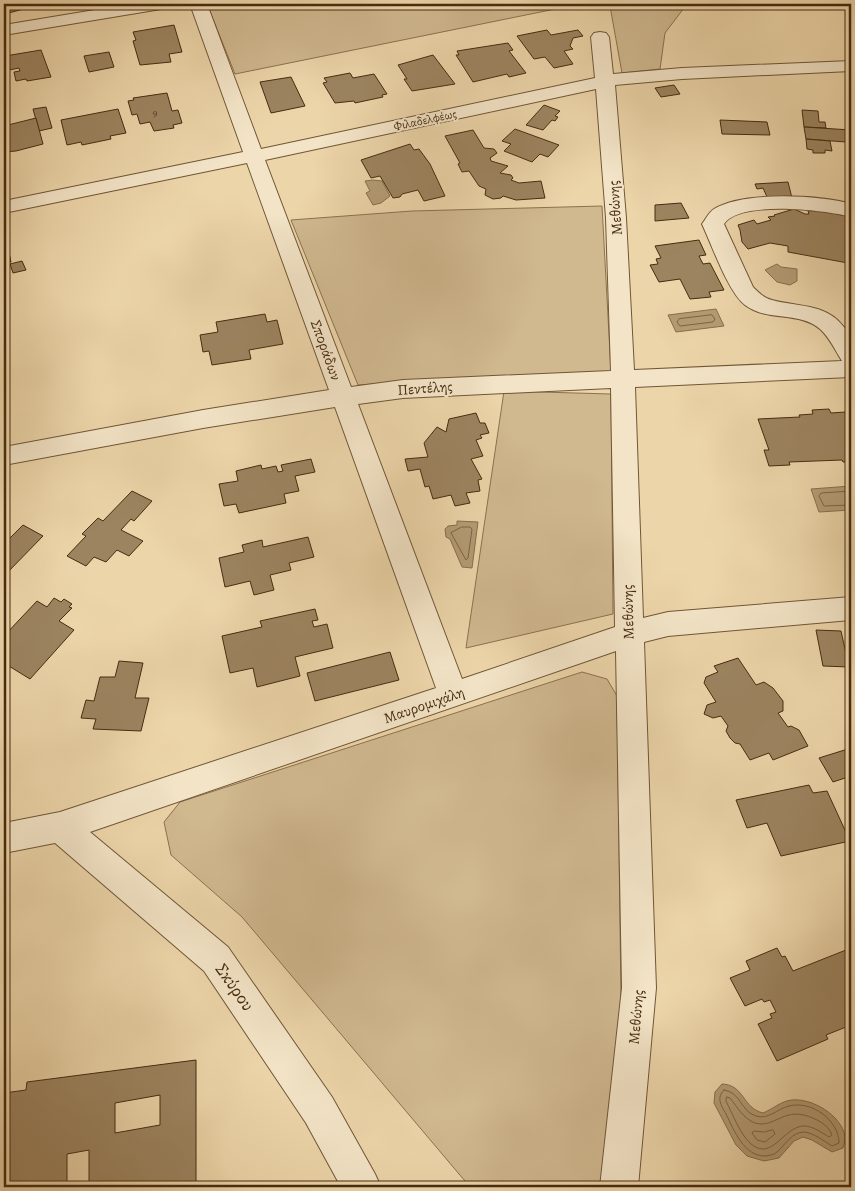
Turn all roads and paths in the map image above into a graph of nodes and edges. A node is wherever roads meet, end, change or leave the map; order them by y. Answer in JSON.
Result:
{"nodes":[{"id":1,"x":162,"y":4,"type":"edge"},
{"id":2,"x":198,"y":4,"type":"edge"},
{"id":3,"x":4,"y":30,"type":"edge"},
{"id":4,"x":600,"y":37,"type":"dead end"},
{"id":5,"x":851,"y":66,"type":"edge"},
{"id":6,"x":605,"y":81,"type":"junction"},
{"id":7,"x":254,"y":156,"type":"junction"},
{"id":8,"x":4,"y":207,"type":"edge"},
{"id":9,"x":851,"y":210,"type":"edge"},
{"id":10,"x":851,"y":357,"type":"edge"},
{"id":11,"x":851,"y":369,"type":"edge"},
{"id":12,"x":623,"y":380,"type":"junction"},
{"id":13,"x":343,"y":396,"type":"junction"},
{"id":14,"x":4,"y":456,"type":"edge"},
{"id":15,"x":851,"y":608,"type":"edge"},
{"id":16,"x":629,"y":634,"type":"junction"},
{"id":17,"x":453,"y":695,"type":"junction"},
{"id":18,"x":60,"y":827,"type":"junction"},
{"id":19,"x":4,"y":838,"type":"edge"},
{"id":20,"x":362,"y":1187,"type":"edge"},
{"id":21,"x":619,"y":1187,"type":"edge"}],
"edges":[{"from":1,"to":3,"type":"street"},
{"from":2,"to":7,"type":"street","name":"Σποράδων"},
{"from":4,"to":6,"type":"street","name":"Μεθώνης"},
{"from":5,"to":6,"type":"street","name":"Φιλαδελφέως"},
{"from":6,"to":7,"type":"street","name":"Φιλαδελφέως"},
{"from":6,"to":12,"type":"street","name":"Μεθώνης"},
{"from":7,"to":8,"type":"street","name":"Φιλαδελφέως"},
{"from":7,"to":13,"type":"street","name":"Σποράδων"},
{"from":9,"to":10,"type":"street"},
{"from":11,"to":12,"type":"street","name":"Πεντέλης"},
{"from":12,"to":13,"type":"street","name":"Πεντέλης"},
{"from":12,"to":16,"type":"street","name":"Μεθώνης"},
{"from":13,"to":14,"type":"street","name":"Πεντέλης"},
{"from":13,"to":17,"type":"street","name":"Σποράδων"},
{"from":15,"to":16,"type":"street","name":"Μαυρομιχάλη"},
{"from":16,"to":17,"type":"street","name":"Μαυρομιχάλη"},
{"from":16,"to":21,"type":"street","name":"Μεθώνης"},
{"from":17,"to":18,"type":"street","name":"Μαυρομιχάλη"},
{"from":18,"to":19,"type":"street","name":"Μαυρομιχάλη"},
{"from":18,"to":20,"type":"street","name":"Σκύρου"}]}
